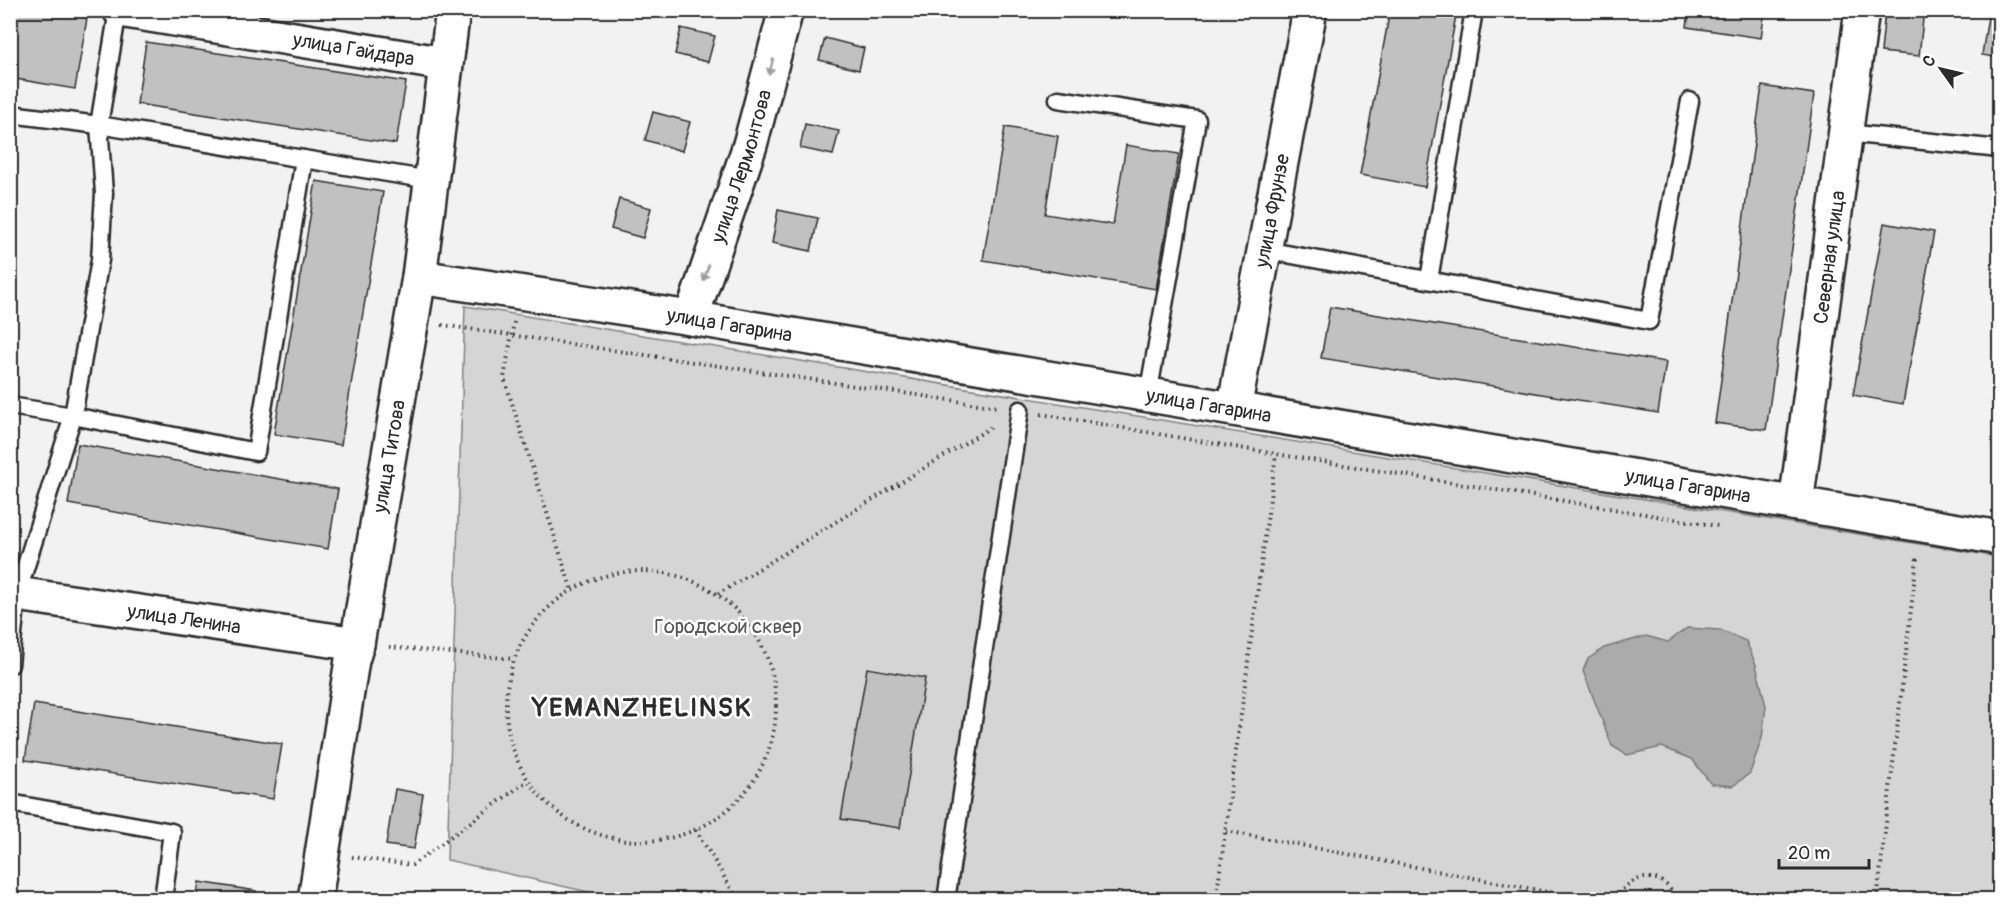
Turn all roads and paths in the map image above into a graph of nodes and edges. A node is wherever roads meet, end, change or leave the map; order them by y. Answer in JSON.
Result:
{"nodes":[{"id":1,"x":119,"y":10,"type":"edge"},
{"id":2,"x":453,"y":10,"type":"edge"},
{"id":3,"x":786,"y":10,"type":"edge"},
{"id":4,"x":1310,"y":10,"type":"edge"},
{"id":5,"x":1474,"y":10,"type":"edge"},
{"id":6,"x":1862,"y":10,"type":"edge"},
{"id":7,"x":445,"y":64,"type":"junction"},
{"id":8,"x":1058,"y":99,"type":"dead end"},
{"id":9,"x":1690,"y":101,"type":"dead end"},
{"id":10,"x":10,"y":114,"type":"edge"},
{"id":11,"x":99,"y":125,"type":"junction"},
{"id":12,"x":1846,"y":133,"type":"junction"},
{"id":13,"x":2000,"y":149,"type":"edge"},
{"id":14,"x":304,"y":159,"type":"junction"},
{"id":15,"x":430,"y":180,"type":"junction"},
{"id":16,"x":1265,"y":249,"type":"junction"},
{"id":17,"x":419,"y":277,"type":"junction"},
{"id":18,"x":1429,"y":280,"type":"junction"},
{"id":19,"x":521,"y":292,"type":"junction"},
{"id":20,"x":691,"y":318,"type":"junction"},
{"id":21,"x":411,"y":320,"type":"junction"},
{"id":22,"x":510,"y":336,"type":"junction"},
{"id":23,"x":1148,"y":395,"type":"junction"},
{"id":24,"x":10,"y":406,"type":"edge"},
{"id":25,"x":1234,"y":409,"type":"junction"},
{"id":26,"x":1020,"y":410,"type":"junction"},
{"id":27,"x":73,"y":416,"type":"junction"},
{"id":28,"x":1276,"y":454,"type":"junction"},
{"id":29,"x":1796,"y":504,"type":"junction"},
{"id":30,"x":1719,"y":526,"type":"dead end"},
{"id":31,"x":2000,"y":538,"type":"edge"},
{"id":32,"x":1917,"y":558,"type":"dead end"},
{"id":33,"x":1988,"y":571,"type":"dead end"},
{"id":34,"x":2000,"y":573,"type":"edge"},
{"id":35,"x":571,"y":589,"type":"junction"},
{"id":36,"x":14,"y":593,"type":"edge"},
{"id":37,"x":718,"y":594,"type":"junction"},
{"id":38,"x":355,"y":652,"type":"junction"},
{"id":39,"x":514,"y":659,"type":"junction"},
{"id":40,"x":10,"y":665,"type":"edge"},
{"id":41,"x":527,"y":781,"type":"junction"},
{"id":42,"x":10,"y":803,"type":"edge"},
{"id":43,"x":696,"y":830,"type":"junction"},
{"id":44,"x":1226,"y":831,"type":"junction"},
{"id":45,"x":322,"y":853,"type":"junction"},
{"id":46,"x":163,"y":900,"type":"edge"},
{"id":47,"x":315,"y":900,"type":"edge"},
{"id":48,"x":738,"y":900,"type":"edge"},
{"id":49,"x":946,"y":900,"type":"edge"},
{"id":50,"x":1216,"y":900,"type":"edge"},
{"id":51,"x":1590,"y":900,"type":"edge"},
{"id":52,"x":1617,"y":900,"type":"edge"},
{"id":53,"x":1675,"y":900,"type":"edge"},
{"id":54,"x":1877,"y":900,"type":"edge"}],
"edges":[{"from":1,"to":7,"type":"main road","name":"улица Гайдара"},
{"from":1,"to":11,"type":"lane"},
{"from":2,"to":7,"type":"main road","name":"улица Титова"},
{"from":3,"to":20,"type":"main road","name":"улица Лермонтова","one_way":true},
{"from":4,"to":16,"type":"main road","name":"улица Фрунзе"},
{"from":5,"to":18,"type":"lane"},
{"from":6,"to":12,"type":"main road","name":"Северная улица"},
{"from":7,"to":15,"type":"main road","name":"улица Титова"},
{"from":8,"to":23,"type":"lane"},
{"from":9,"to":18,"type":"lane"},
{"from":10,"to":11,"type":"lane"},
{"from":11,"to":14,"type":"lane"},
{"from":11,"to":27,"type":"lane"},
{"from":12,"to":13,"type":"lane"},
{"from":12,"to":29,"type":"main road","name":"Северная улица"},
{"from":14,"to":15,"type":"lane"},
{"from":14,"to":27,"type":"lane"},
{"from":15,"to":17,"type":"main road","name":"улица Титова"},
{"from":16,"to":18,"type":"lane"},
{"from":16,"to":25,"type":"main road","name":"улица Фрунзе"},
{"from":17,"to":19,"type":"main road","name":"улица Гагарина"},
{"from":17,"to":21,"type":"main road","name":"улица Титова"},
{"from":19,"to":20,"type":"main road","name":"улица Гагарина"},
{"from":19,"to":22,"type":"path"},
{"from":20,"to":23,"type":"main road","name":"улица Гагарина"},
{"from":21,"to":22,"type":"path"},
{"from":21,"to":38,"type":"main road","name":"улица Титова"},
{"from":22,"to":26,"type":"path"},
{"from":22,"to":35,"type":"path"},
{"from":23,"to":25,"type":"main road","name":"улица Гагарина"},
{"from":24,"to":27,"type":"lane"},
{"from":25,"to":29,"type":"main road","name":"улица Гагарина"},
{"from":26,"to":28,"type":"path"},
{"from":26,"to":37,"type":"path"},
{"from":26,"to":49,"type":"lane"},
{"from":27,"to":36,"type":"lane"},
{"from":28,"to":30,"type":"path"},
{"from":28,"to":44,"type":"path"},
{"from":29,"to":31,"type":"main road","name":"улица Гагарина"},
{"from":32,"to":54,"type":"path"},
{"from":33,"to":34,"type":"path"},
{"from":35,"to":37,"type":"path"},
{"from":35,"to":39,"type":"path"},
{"from":36,"to":38,"type":"main road","name":"улица Ленина"},
{"from":36,"to":40,"type":"lane"},
{"from":37,"to":43,"type":"path"},
{"from":38,"to":39,"type":"path"},
{"from":38,"to":45,"type":"main road","name":"улица Титова"},
{"from":39,"to":41,"type":"path"},
{"from":41,"to":43,"type":"path"},
{"from":41,"to":45,"type":"path"},
{"from":42,"to":46,"type":"lane"},
{"from":43,"to":48,"type":"path"},
{"from":44,"to":50,"type":"path"},
{"from":44,"to":51,"type":"path"},
{"from":45,"to":47,"type":"main road","name":"улица Титова"},
{"from":52,"to":53,"type":"path"}]}
